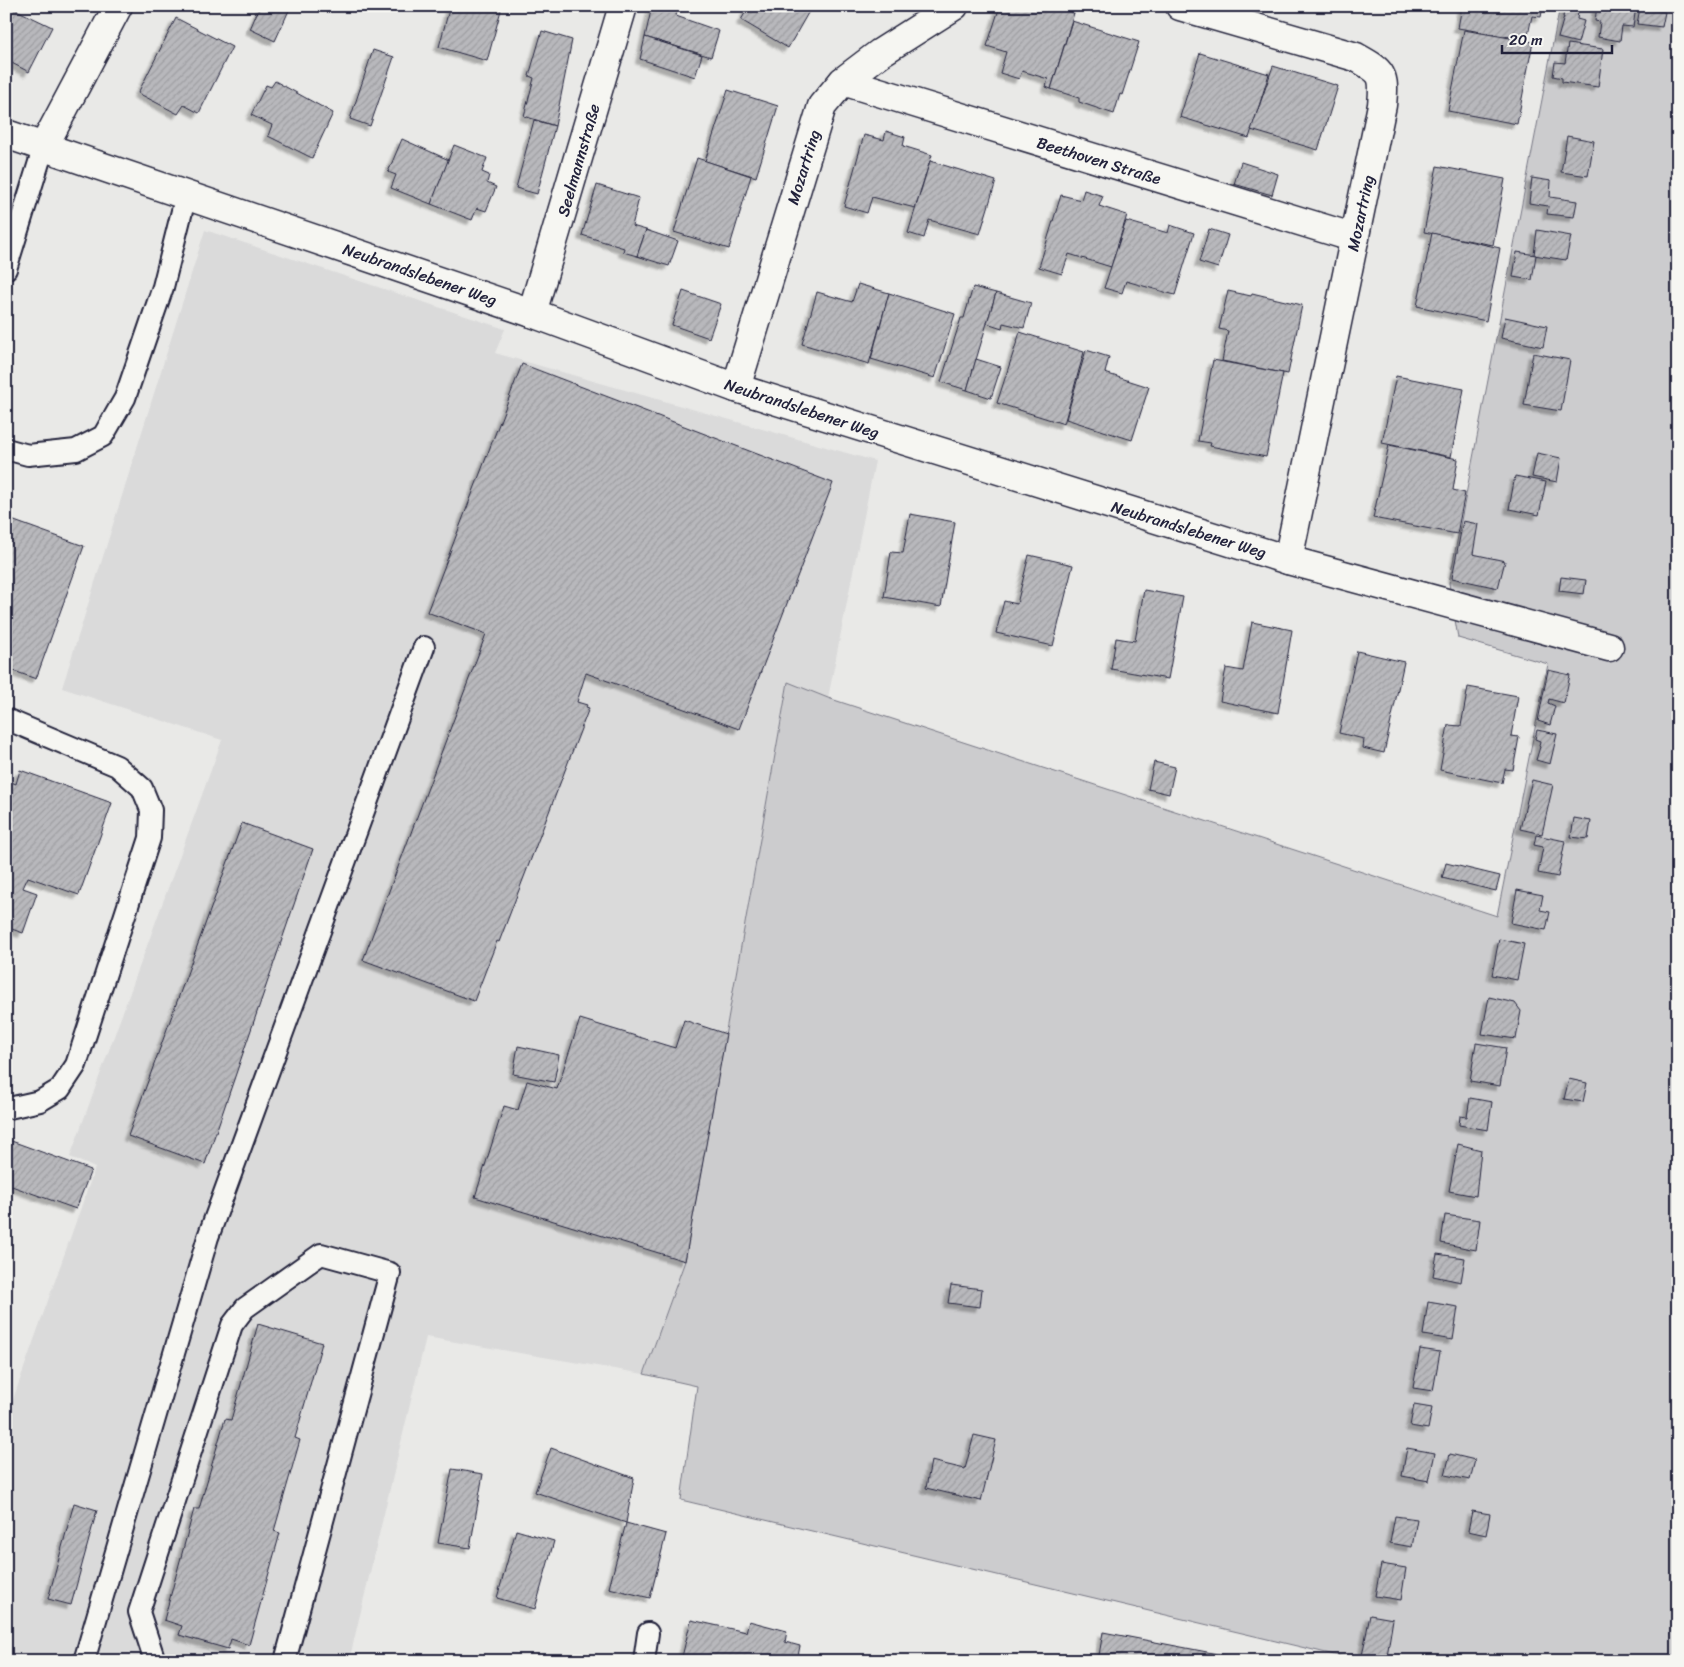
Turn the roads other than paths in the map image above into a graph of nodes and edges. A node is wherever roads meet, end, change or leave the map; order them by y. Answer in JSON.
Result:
{"nodes":[{"id":1,"x":118,"y":6,"type":"edge"},
{"id":2,"x":623,"y":6,"type":"edge"},
{"id":3,"x":954,"y":6,"type":"edge"},
{"id":4,"x":1180,"y":6,"type":"edge"},
{"id":5,"x":843,"y":81,"type":"junction"},
{"id":6,"x":6,"y":134,"type":"edge"},
{"id":7,"x":44,"y":146,"type":"junction"},
{"id":8,"x":186,"y":195,"type":"junction"},
{"id":9,"x":1355,"y":238,"type":"junction"},
{"id":10,"x":6,"y":269,"type":"edge"},
{"id":11,"x":532,"y":313,"type":"junction"},
{"id":12,"x":736,"y":388,"type":"junction"},
{"id":13,"x":6,"y":448,"type":"edge"},
{"id":14,"x":1288,"y":560,"type":"junction"},
{"id":15,"x":1609,"y":647,"type":"dead end"},
{"id":16,"x":424,"y":648,"type":"dead end"},
{"id":17,"x":6,"y":719,"type":"edge"},
{"id":18,"x":6,"y":1107,"type":"edge"},
{"id":19,"x":648,"y":1633,"type":"dead end"},
{"id":20,"x":84,"y":1661,"type":"edge"},
{"id":21,"x":155,"y":1661,"type":"edge"},
{"id":22,"x":285,"y":1661,"type":"edge"},
{"id":23,"x":644,"y":1661,"type":"edge"}],
"edges":[{"from":1,"to":7,"type":"street"},
{"from":2,"to":11,"type":"street","name":"Seelmannstraße"},
{"from":3,"to":5,"type":"street","name":"Mozartring"},
{"from":4,"to":9,"type":"street","name":"Mozartring"},
{"from":5,"to":9,"type":"street","name":"Beethoven Straße"},
{"from":5,"to":12,"type":"street","name":"Mozartring"},
{"from":6,"to":7,"type":"street","name":"Neubrandslebener Weg"},
{"from":7,"to":8,"type":"street","name":"Neubrandslebener Weg"},
{"from":7,"to":10,"type":"lane"},
{"from":8,"to":11,"type":"street","name":"Neubrandslebener Weg"},
{"from":8,"to":13,"type":"lane"},
{"from":9,"to":14,"type":"street","name":"Mozartring"},
{"from":11,"to":12,"type":"street","name":"Neubrandslebener Weg"},
{"from":12,"to":14,"type":"street","name":"Neubrandslebener Weg"},
{"from":14,"to":15,"type":"street","name":"Neubrandslebener Weg"},
{"from":16,"to":20,"type":"lane"},
{"from":17,"to":18,"type":"lane"},
{"from":19,"to":23,"type":"lane"},
{"from":21,"to":22,"type":"lane"}]}
